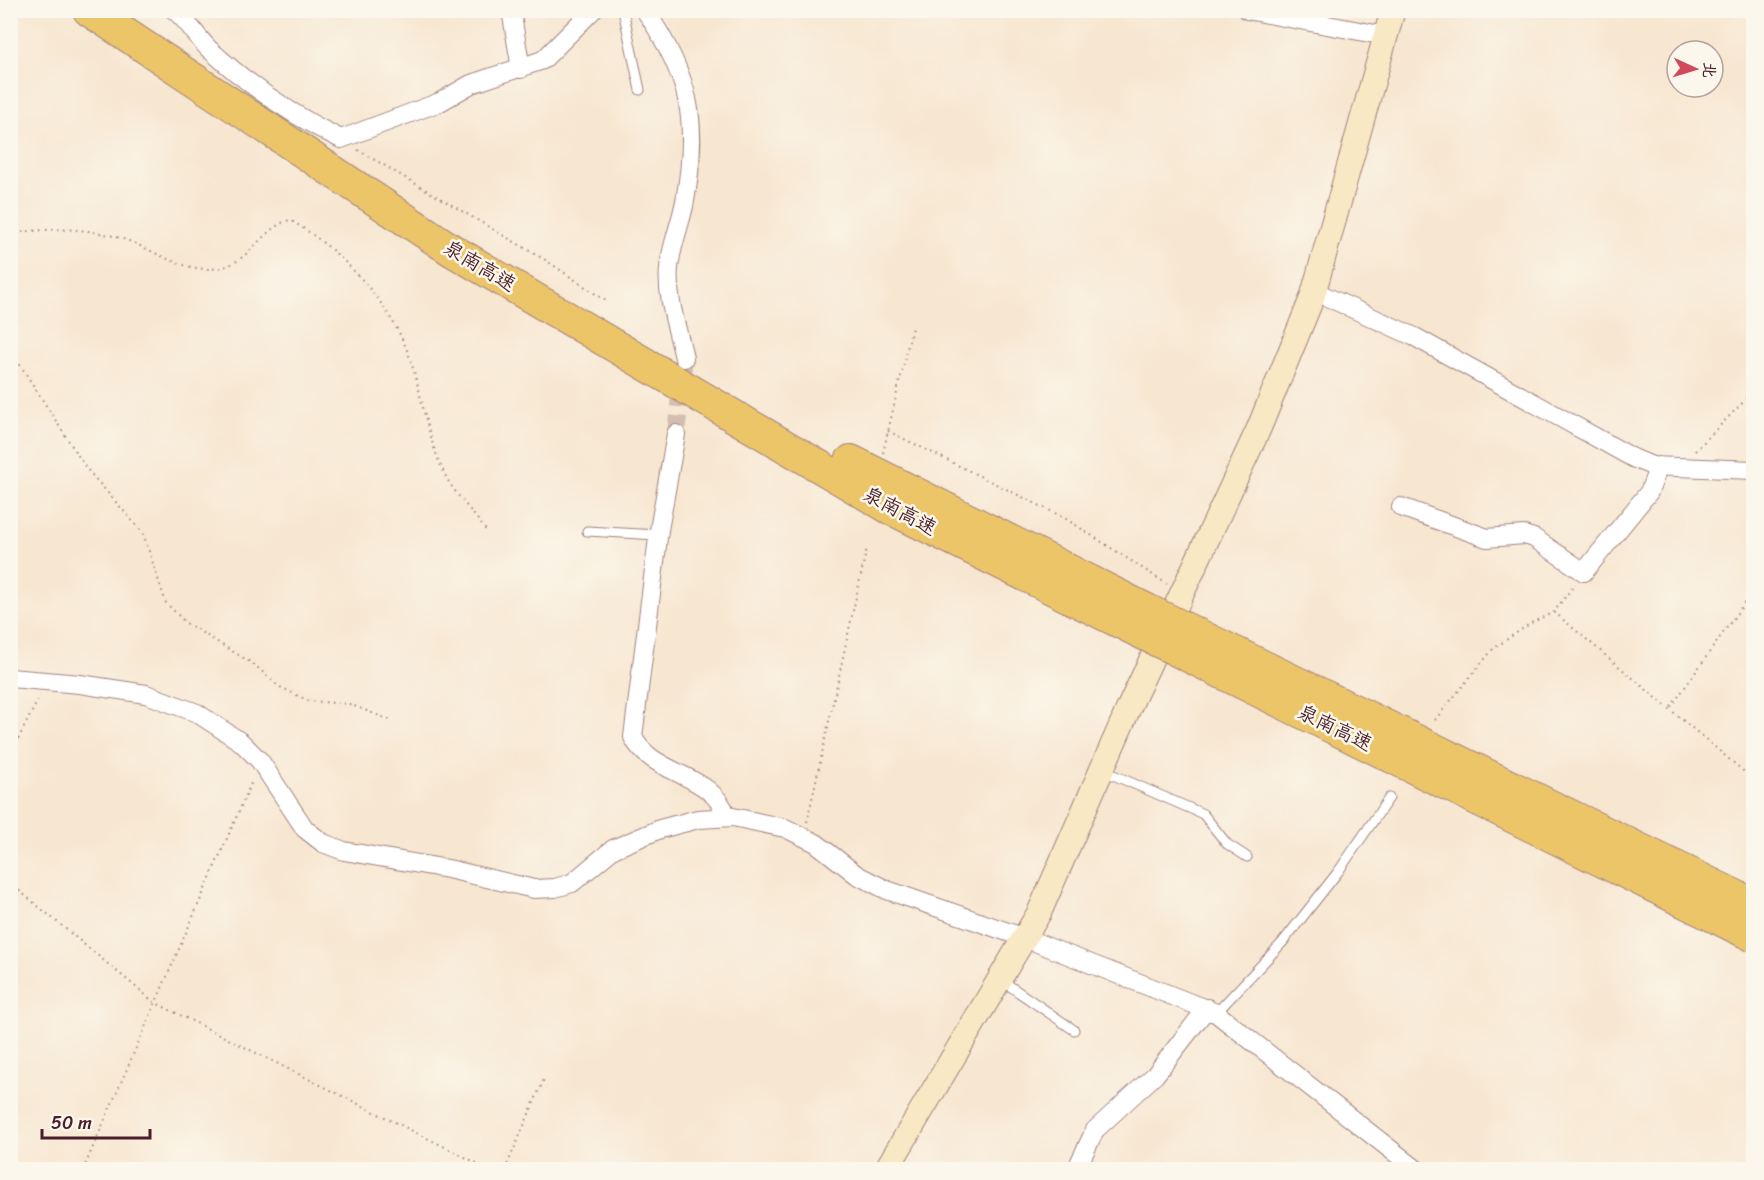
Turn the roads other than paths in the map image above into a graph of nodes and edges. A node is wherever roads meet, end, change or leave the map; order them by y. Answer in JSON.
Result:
{"nodes":[{"id":1,"x":89,"y":10,"type":"edge"},
{"id":2,"x":121,"y":10,"type":"edge"},
{"id":3,"x":174,"y":10,"type":"edge"},
{"id":4,"x":511,"y":10,"type":"edge"},
{"id":5,"x":593,"y":10,"type":"edge"},
{"id":6,"x":623,"y":10,"type":"edge"},
{"id":7,"x":645,"y":10,"type":"edge"},
{"id":8,"x":1247,"y":10,"type":"edge"},
{"id":9,"x":1393,"y":10,"type":"edge"},
{"id":10,"x":1386,"y":36,"type":"junction"},
{"id":11,"x":521,"y":69,"type":"junction"},
{"id":12,"x":640,"y":90,"type":"dead end"},
{"id":13,"x":1314,"y":291,"type":"junction"},
{"id":14,"x":684,"y":358,"type":"tunnel mouth"},
{"id":15,"x":676,"y":434,"type":"tunnel mouth"},
{"id":16,"x":1659,"y":466,"type":"junction"},
{"id":17,"x":1754,"y":470,"type":"edge"},
{"id":18,"x":1401,"y":507,"type":"dead end"},
{"id":19,"x":587,"y":531,"type":"dead end"},
{"id":20,"x":658,"y":535,"type":"junction"},
{"id":21,"x":1141,"y":619,"type":"junction"},
{"id":22,"x":10,"y":678,"type":"edge"},
{"id":23,"x":1102,"y":770,"type":"junction"},
{"id":24,"x":1389,"y":798,"type":"dead end"},
{"id":25,"x":727,"y":817,"type":"junction"},
{"id":26,"x":1247,"y":857,"type":"dead end"},
{"id":27,"x":1754,"y":904,"type":"edge"},
{"id":28,"x":1754,"y":936,"type":"edge"},
{"id":29,"x":1025,"y":938,"type":"junction"},
{"id":30,"x":1001,"y":980,"type":"junction"},
{"id":31,"x":1212,"y":1010,"type":"junction"},
{"id":32,"x":1074,"y":1030,"type":"dead end"},
{"id":33,"x":886,"y":1170,"type":"edge"},
{"id":34,"x":1076,"y":1170,"type":"edge"},
{"id":35,"x":1417,"y":1170,"type":"edge"}],
"edges":[{"from":1,"to":21,"type":"highway","name":"泉南高速"},
{"from":2,"to":21,"type":"highway","name":"泉南高速"},
{"from":3,"to":11,"type":"street"},
{"from":4,"to":11,"type":"street"},
{"from":5,"to":11,"type":"street"},
{"from":6,"to":12,"type":"lane"},
{"from":7,"to":14,"type":"street"},
{"from":8,"to":10,"type":"street"},
{"from":9,"to":10,"type":"street"},
{"from":10,"to":13,"type":"street"},
{"from":13,"to":16,"type":"street"},
{"from":13,"to":23,"type":"street"},
{"from":15,"to":20,"type":"street"},
{"from":16,"to":17,"type":"street"},
{"from":16,"to":18,"type":"street"},
{"from":19,"to":20,"type":"lane"},
{"from":20,"to":25,"type":"street"},
{"from":21,"to":27,"type":"highway","name":"泉南高速","bridge":true},
{"from":21,"to":28,"type":"highway","name":"泉南高速","bridge":true},
{"from":22,"to":25,"type":"street"},
{"from":23,"to":26,"type":"lane"},
{"from":23,"to":29,"type":"street"},
{"from":24,"to":31,"type":"lane"},
{"from":25,"to":29,"type":"street"},
{"from":29,"to":30,"type":"street"},
{"from":29,"to":31,"type":"street"},
{"from":30,"to":32,"type":"lane"},
{"from":30,"to":33,"type":"street"},
{"from":31,"to":34,"type":"street"},
{"from":31,"to":35,"type":"street"}]}
